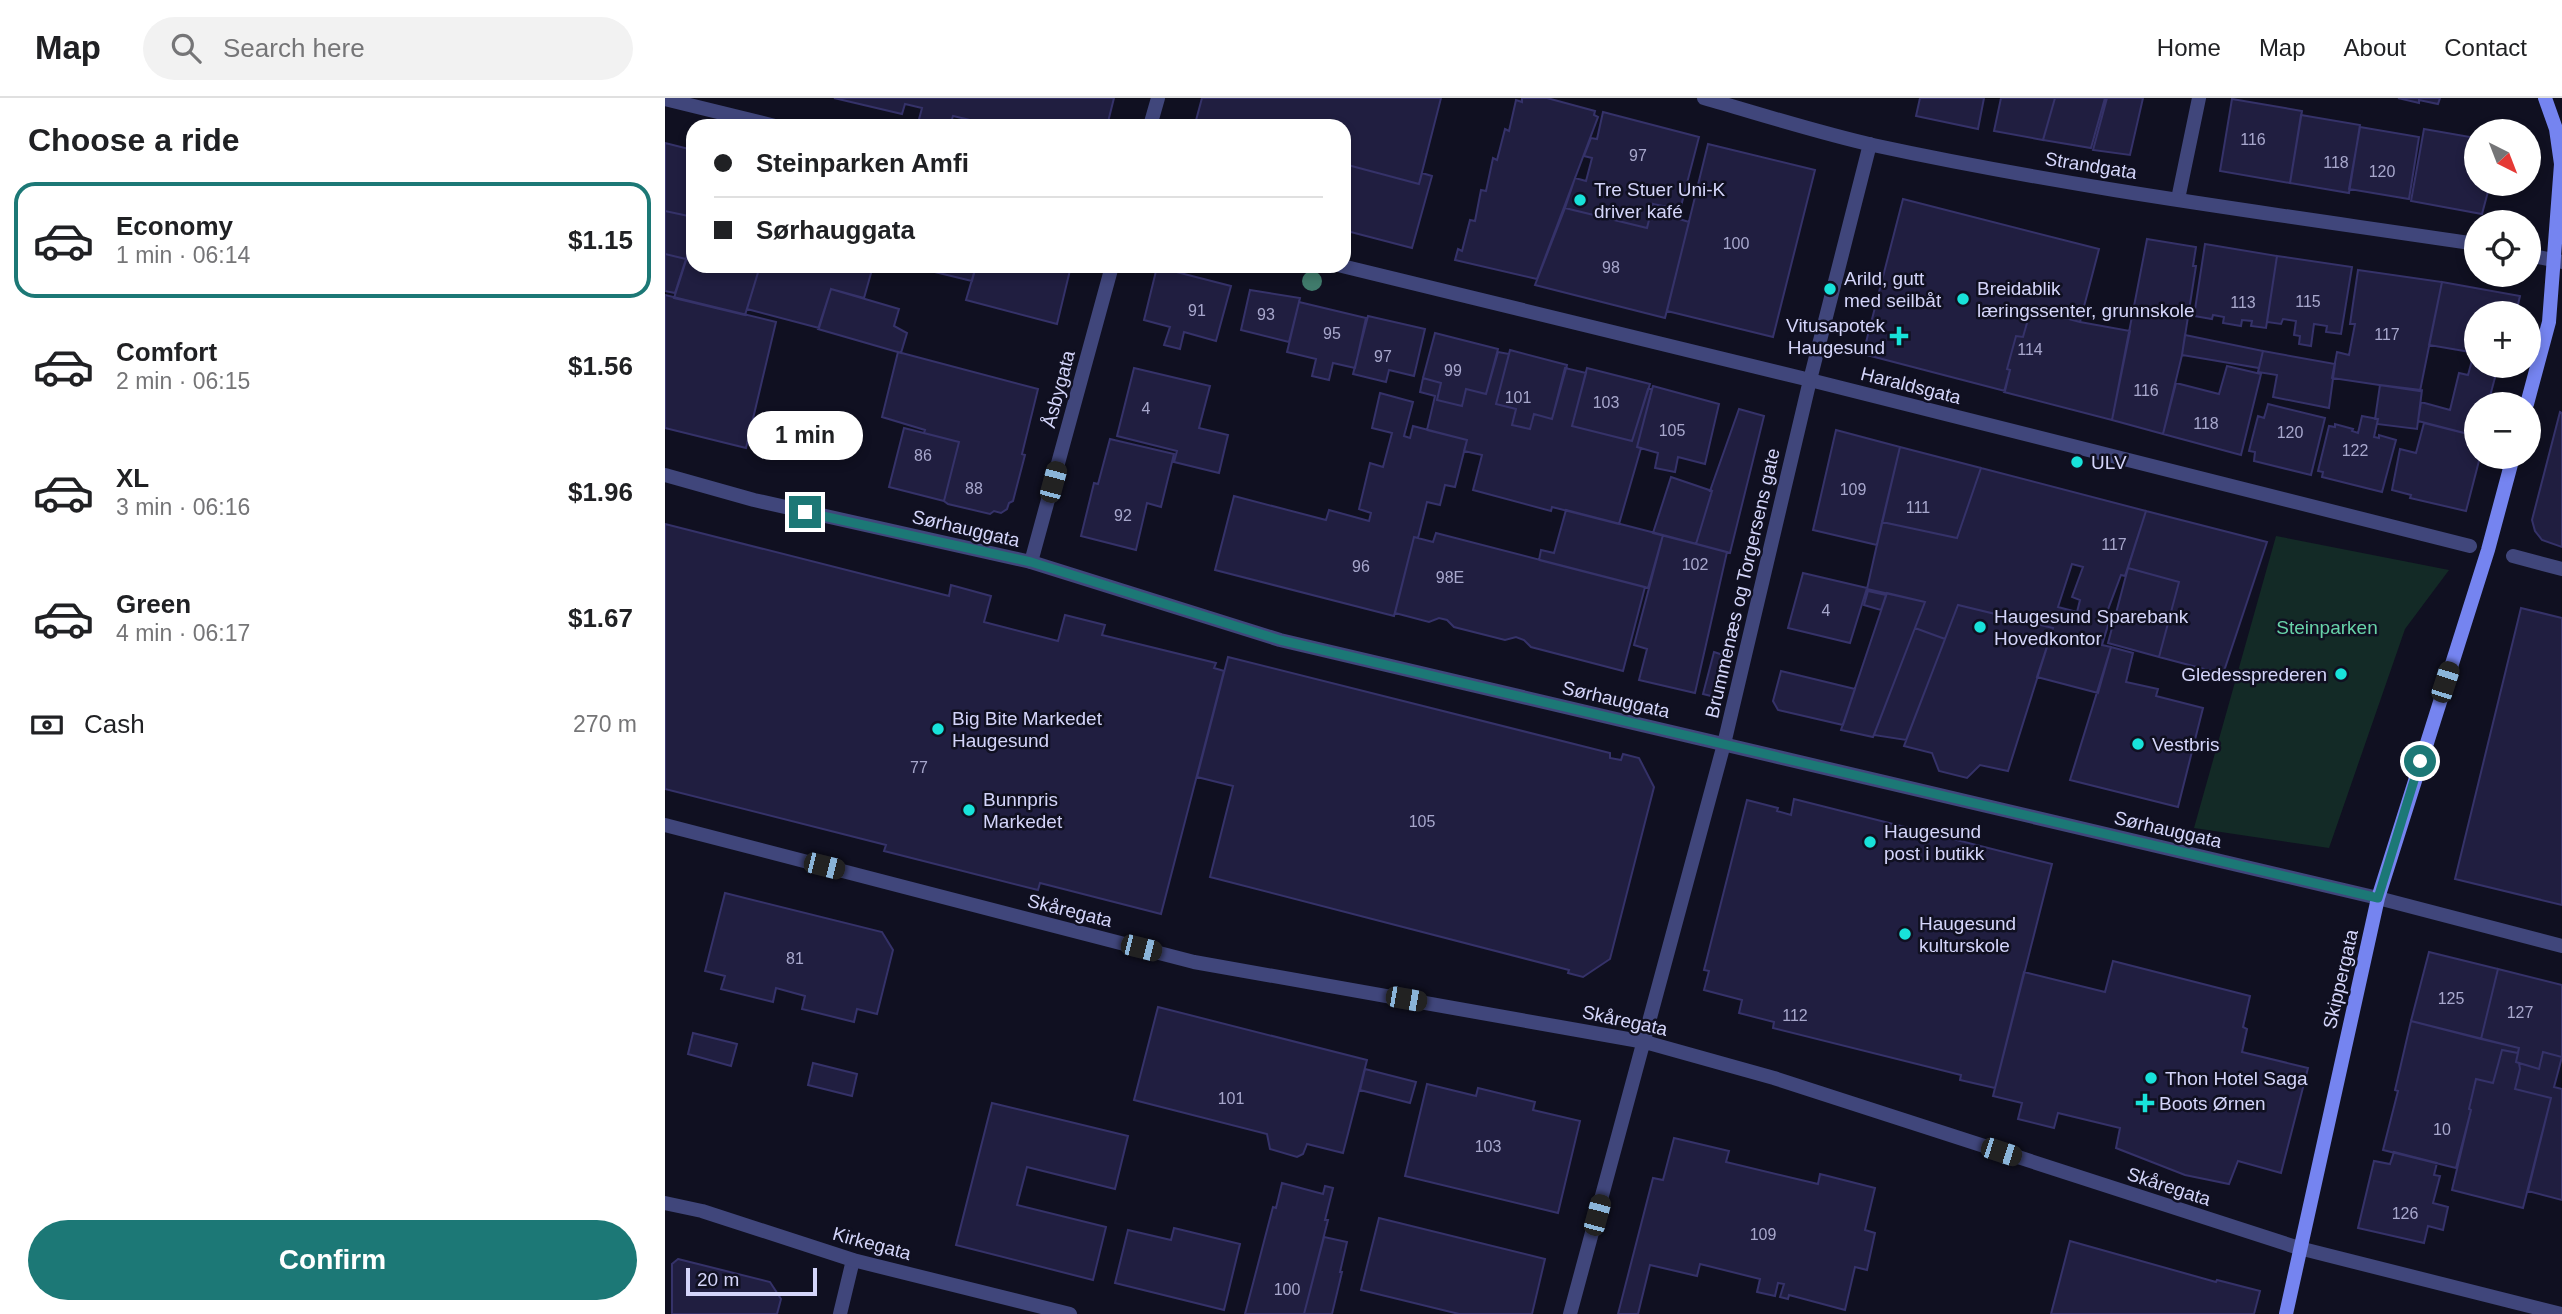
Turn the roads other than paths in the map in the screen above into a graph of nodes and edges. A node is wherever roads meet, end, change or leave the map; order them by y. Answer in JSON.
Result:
{"nodes":[{"id":1,"x":1158,"y":98,"type":"edge"},
{"id":2,"x":1704,"y":98,"type":"edge"},
{"id":3,"x":2199,"y":98,"type":"edge"},
{"id":4,"x":2545,"y":98,"type":"edge"},
{"id":5,"x":665,"y":99,"type":"edge"},
{"id":6,"x":746,"y":119,"type":"edge"},
{"id":7,"x":1152,"y":119,"type":"edge"},
{"id":8,"x":1870,"y":144,"type":"junction"},
{"id":9,"x":2178,"y":199,"type":"junction"},
{"id":10,"x":2464,"y":242,"type":"edge"},
{"id":11,"x":2557,"y":261,"type":"edge"},
{"id":12,"x":1351,"y":268,"type":"edge"},
{"id":13,"x":1110,"y":273,"type":"edge"},
{"id":14,"x":1810,"y":380,"type":"junction"},
{"id":15,"x":2530,"y":392,"type":"edge"},
{"id":16,"x":2510,"y":469,"type":"edge"},
{"id":17,"x":665,"y":475,"type":"edge"},
{"id":18,"x":2470,"y":546,"type":"dead end"},
{"id":19,"x":2513,"y":556,"type":"dead end"},
{"id":20,"x":1031,"y":562,"type":"junction"},
{"id":21,"x":2562,"y":569,"type":"edge"},
{"id":22,"x":1724,"y":744,"type":"junction"},
{"id":23,"x":665,"y":825,"type":"edge"},
{"id":24,"x":2378,"y":898,"type":"junction"},
{"id":25,"x":2562,"y":946,"type":"edge"},
{"id":26,"x":1645,"y":1042,"type":"junction"},
{"id":27,"x":665,"y":1203,"type":"edge"},
{"id":28,"x":2299,"y":1248,"type":"junction"},
{"id":29,"x":853,"y":1260,"type":"junction"},
{"id":30,"x":840,"y":1314,"type":"edge"},
{"id":31,"x":1070,"y":1314,"type":"edge"},
{"id":32,"x":1570,"y":1314,"type":"edge"},
{"id":33,"x":2286,"y":1314,"type":"edge"},
{"id":34,"x":2561,"y":1314,"type":"edge"}],
"edges":[{"from":1,"to":7,"type":"street"},
{"from":2,"to":8,"type":"street","name":"Strandgata"},
{"from":3,"to":9,"type":"street"},
{"from":4,"to":11,"type":"main road"},
{"from":5,"to":6,"type":"street"},
{"from":8,"to":9,"type":"street","name":"Strandgata"},
{"from":8,"to":14,"type":"street","name":"Brummenæs og Torgersens gate"},
{"from":9,"to":10,"type":"street","name":"Strandgata"},
{"from":11,"to":15,"type":"main road"},
{"from":12,"to":14,"type":"street","name":"Haraldsgata"},
{"from":13,"to":20,"type":"street","name":"Åsbygata"},
{"from":14,"to":18,"type":"street","name":"Haraldsgata"},
{"from":14,"to":22,"type":"street","name":"Brummenæs og Torgersens gate"},
{"from":16,"to":24,"type":"main road","name":"Skippergata"},
{"from":17,"to":20,"type":"street","name":"Sørhauggata"},
{"from":19,"to":21,"type":"street"},
{"from":20,"to":22,"type":"street","name":"Sørhauggata"},
{"from":22,"to":24,"type":"street","name":"Sørhauggata"},
{"from":22,"to":26,"type":"street","name":"Brummenæs og Torgersens gate"},
{"from":23,"to":26,"type":"street","name":"Skåregata"},
{"from":24,"to":25,"type":"street","name":"Sørhauggata"},
{"from":24,"to":28,"type":"main road","name":"Skippergata"},
{"from":26,"to":28,"type":"street","name":"Skåregata"},
{"from":26,"to":32,"type":"street","name":"Brummenæs og Torgersens gate"},
{"from":27,"to":29,"type":"street","name":"Kirkegata"},
{"from":28,"to":33,"type":"main road","name":"Skippergata"},
{"from":28,"to":34,"type":"street","name":"Skåregata"},
{"from":29,"to":30,"type":"street"},
{"from":29,"to":31,"type":"street","name":"Kirkegata"}]}
